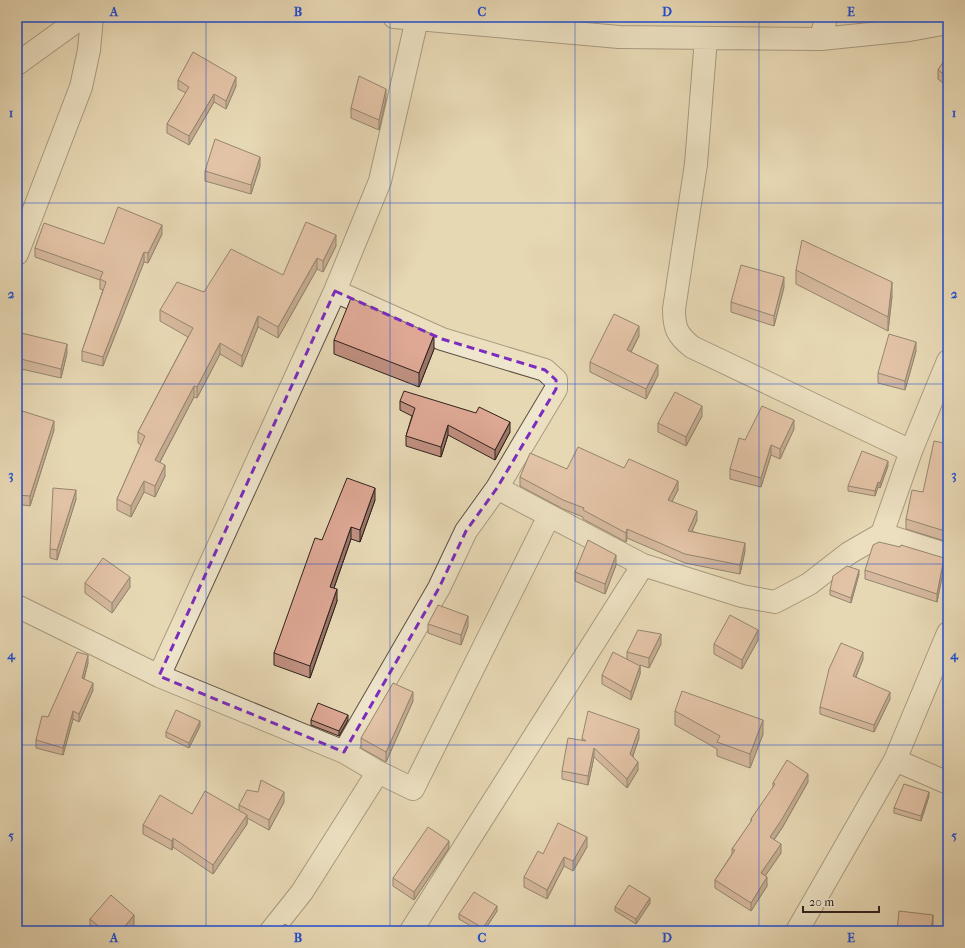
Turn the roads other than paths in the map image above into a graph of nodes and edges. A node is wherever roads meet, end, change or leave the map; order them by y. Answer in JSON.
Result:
{"nodes":[{"id":1,"x":82,"y":17,"type":"edge"},
{"id":2,"x":92,"y":17,"type":"edge"},
{"id":3,"x":394,"y":17,"type":"edge"},
{"id":4,"x":826,"y":17,"type":"edge"},
{"id":5,"x":417,"y":19,"type":"junction"},
{"id":6,"x":948,"y":23,"type":"edge"},
{"id":7,"x":706,"y":38,"type":"junction"},
{"id":8,"x":821,"y":39,"type":"junction"},
{"id":9,"x":17,"y":64,"type":"edge"},
{"id":10,"x":17,"y":254,"type":"edge"},
{"id":11,"x":335,"y":291,"type":"junction"},
{"id":12,"x":948,"y":361,"type":"edge"},
{"id":13,"x":911,"y":451,"type":"junction"},
{"id":14,"x":497,"y":488,"type":"junction"},
{"id":15,"x":549,"y":516,"type":"junction"},
{"id":16,"x":882,"y":534,"type":"junction"},
{"id":17,"x":948,"y":555,"type":"edge"},
{"id":18,"x":643,"y":565,"type":"junction"},
{"id":19,"x":17,"y":606,"type":"edge"},
{"id":20,"x":948,"y":633,"type":"edge"},
{"id":21,"x":159,"y":676,"type":"junction"},
{"id":22,"x":344,"y":752,"type":"junction"},
{"id":23,"x":895,"y":760,"type":"junction"},
{"id":24,"x":378,"y":772,"type":"junction"},
{"id":25,"x":948,"y":783,"type":"edge"},
{"id":26,"x":271,"y":931,"type":"edge"},
{"id":27,"x":411,"y":931,"type":"edge"},
{"id":28,"x":797,"y":931,"type":"edge"}],
"edges":[{"from":1,"to":9,"type":"street"},
{"from":2,"to":10,"type":"street"},
{"from":3,"to":5,"type":"street"},
{"from":4,"to":8,"type":"street"},
{"from":5,"to":7,"type":"street"},
{"from":5,"to":11,"type":"street"},
{"from":6,"to":8,"type":"street"},
{"from":7,"to":8,"type":"street"},
{"from":7,"to":13,"type":"street"},
{"from":11,"to":14,"type":"street"},
{"from":11,"to":21,"type":"street"},
{"from":12,"to":13,"type":"street"},
{"from":13,"to":16,"type":"street"},
{"from":14,"to":15,"type":"street"},
{"from":14,"to":22,"type":"street"},
{"from":15,"to":18,"type":"street"},
{"from":15,"to":24,"type":"street"},
{"from":16,"to":17,"type":"street"},
{"from":16,"to":18,"type":"street"},
{"from":18,"to":27,"type":"street"},
{"from":19,"to":21,"type":"street"},
{"from":20,"to":23,"type":"street"},
{"from":21,"to":22,"type":"street"},
{"from":22,"to":24,"type":"street"},
{"from":23,"to":25,"type":"street"},
{"from":23,"to":28,"type":"street"},
{"from":24,"to":26,"type":"street"}]}
